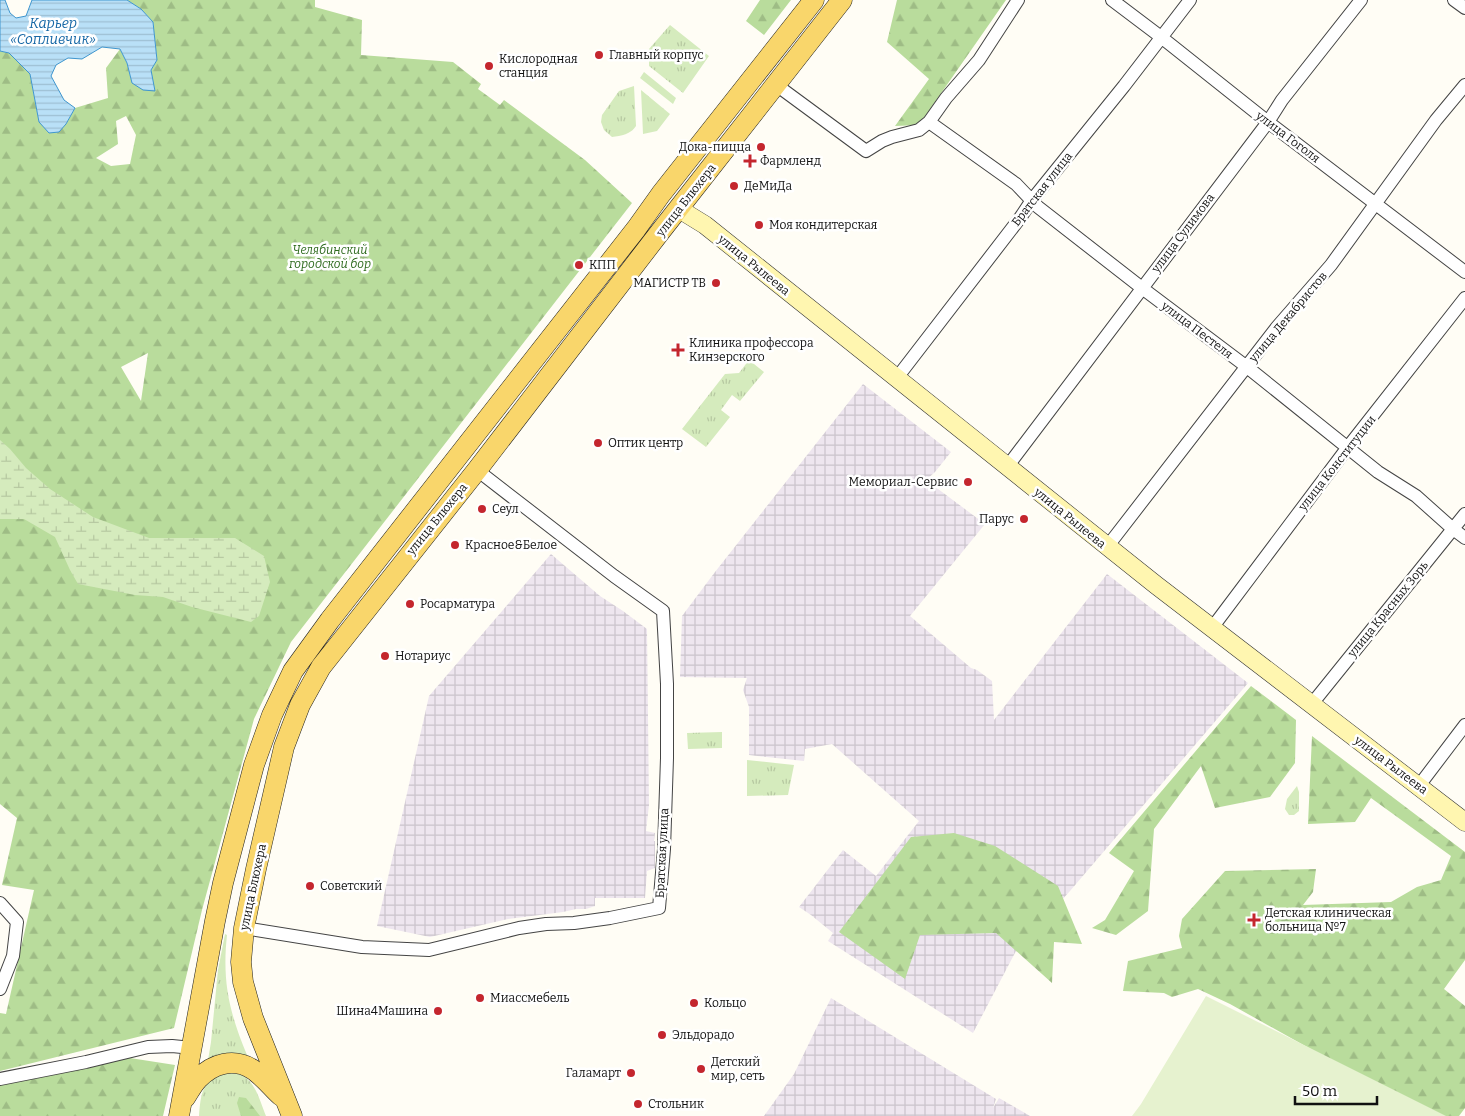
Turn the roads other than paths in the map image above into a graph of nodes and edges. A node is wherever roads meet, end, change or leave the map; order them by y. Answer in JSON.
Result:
{"nodes":[{"id":1,"x":814,"y":0,"type":"edge"},
{"id":2,"x":842,"y":0,"type":"edge"},
{"id":3,"x":1018,"y":0,"type":"edge"},
{"id":4,"x":1112,"y":0,"type":"edge"},
{"id":5,"x":1190,"y":0,"type":"edge"},
{"id":6,"x":1361,"y":0,"type":"edge"},
{"id":7,"x":1454,"y":0,"type":"edge"},
{"id":8,"x":1465,"y":8,"type":"edge"},
{"id":9,"x":1161,"y":37,"type":"junction"},
{"id":10,"x":775,"y":84,"type":"junction"},
{"id":11,"x":1465,"y":85,"type":"edge"},
{"id":12,"x":929,"y":122,"type":"junction"},
{"id":13,"x":1268,"y":122,"type":"junction"},
{"id":14,"x":661,"y":194,"type":"junction"},
{"id":15,"x":1032,"y":200,"type":"junction"},
{"id":16,"x":1375,"y":203,"type":"junction"},
{"id":17,"x":679,"y":209,"type":"junction"},
{"id":18,"x":1465,"y":272,"type":"edge"},
{"id":19,"x":1142,"y":288,"type":"junction"},
{"id":20,"x":1465,"y":298,"type":"edge"},
{"id":21,"x":1247,"y":367,"type":"junction"},
{"id":22,"x":896,"y":379,"type":"junction"},
{"id":23,"x":1348,"y":448,"type":"junction"},
{"id":24,"x":1006,"y":467,"type":"junction"},
{"id":25,"x":477,"y":470,"type":"junction"},
{"id":26,"x":1465,"y":514,"type":"edge"},
{"id":27,"x":1453,"y":530,"type":"junction"},
{"id":28,"x":1465,"y":538,"type":"edge"},
{"id":29,"x":1107,"y":547,"type":"junction"},
{"id":30,"x":1212,"y":628,"type":"junction"},
{"id":31,"x":1312,"y":705,"type":"junction"},
{"id":32,"x":1465,"y":725,"type":"edge"},
{"id":33,"x":1418,"y":787,"type":"junction"},
{"id":34,"x":1465,"y":822,"type":"edge"},
{"id":35,"x":0,"y":903,"type":"edge"},
{"id":36,"x":244,"y":928,"type":"junction"},
{"id":37,"x":0,"y":989,"type":"edge"},
{"id":38,"x":192,"y":1048,"type":"junction"},
{"id":39,"x":0,"y":1079,"type":"edge"},
{"id":40,"x":288,"y":1108,"type":"edge"},
{"id":41,"x":180,"y":1110,"type":"edge"}],
"edges":[{"from":1,"to":14,"type":"main road","name":"улица Блюхера"},
{"from":2,"to":10,"type":"main road","name":"улица Блюхера"},
{"from":3,"to":12,"type":"street"},
{"from":4,"to":9,"type":"street","name":"улица Гоголя"},
{"from":5,"to":9,"type":"street","name":"Братская улица"},
{"from":6,"to":13,"type":"street","name":"улица Сулимова"},
{"from":7,"to":8,"type":"street"},
{"from":9,"to":13,"type":"street","name":"улица Гоголя"},
{"from":9,"to":15,"type":"street","name":"Братская улица"},
{"from":10,"to":12,"type":"street"},
{"from":10,"to":17,"type":"main road","name":"улица Блюхера"},
{"from":11,"to":16,"type":"street","name":"улица Декабристов"},
{"from":12,"to":15,"type":"street","name":"улица Пестеля"},
{"from":13,"to":16,"type":"street","name":"улица Гоголя"},
{"from":13,"to":19,"type":"street","name":"улица Сулимова"},
{"from":14,"to":17,"type":"main road"},
{"from":14,"to":38,"type":"main road","name":"улица Блюхера"},
{"from":15,"to":19,"type":"street","name":"улица Пестеля"},
{"from":15,"to":22,"type":"street","name":"Братская улица"},
{"from":16,"to":18,"type":"street","name":"улица Гоголя"},
{"from":16,"to":21,"type":"street","name":"улица Декабристов"},
{"from":17,"to":22,"type":"street","name":"улица Рылеева"},
{"from":17,"to":25,"type":"main road","name":"улица Блюхера"},
{"from":19,"to":21,"type":"street","name":"улица Пестеля"},
{"from":19,"to":24,"type":"street","name":"улица Сулимова"},
{"from":20,"to":23,"type":"street","name":"улица Конституции"},
{"from":21,"to":23,"type":"street","name":"улица Пестеля"},
{"from":21,"to":29,"type":"street","name":"улица Декабристов"},
{"from":22,"to":24,"type":"street","name":"улица Рылеева"},
{"from":23,"to":27,"type":"street","name":"улица Пестеля"},
{"from":23,"to":30,"type":"street","name":"улица Конституции"},
{"from":24,"to":29,"type":"street","name":"улица Рылеева"},
{"from":25,"to":36,"type":"main road","name":"улица Блюхера"},
{"from":25,"to":36,"type":"street","name":"Братская улица"},
{"from":26,"to":27,"type":"street","name":"улица Красных Зорь"},
{"from":27,"to":28,"type":"street","name":"улица Пестеля"},
{"from":27,"to":31,"type":"street","name":"улица Красных Зорь"},
{"from":29,"to":30,"type":"street","name":"улица Рылеева"},
{"from":30,"to":31,"type":"street","name":"улица Рылеева"},
{"from":31,"to":33,"type":"street","name":"улица Рылеева"},
{"from":32,"to":33,"type":"street"},
{"from":33,"to":34,"type":"street","name":"улица Рылеева"},
{"from":35,"to":37,"type":"street"},
{"from":36,"to":40,"type":"main road","name":"улица Блюхера"},
{"from":38,"to":39,"type":"street"},
{"from":38,"to":41,"type":"main road","name":"улица Блюхера"},
{"from":40,"to":41,"type":"main road"}]}
